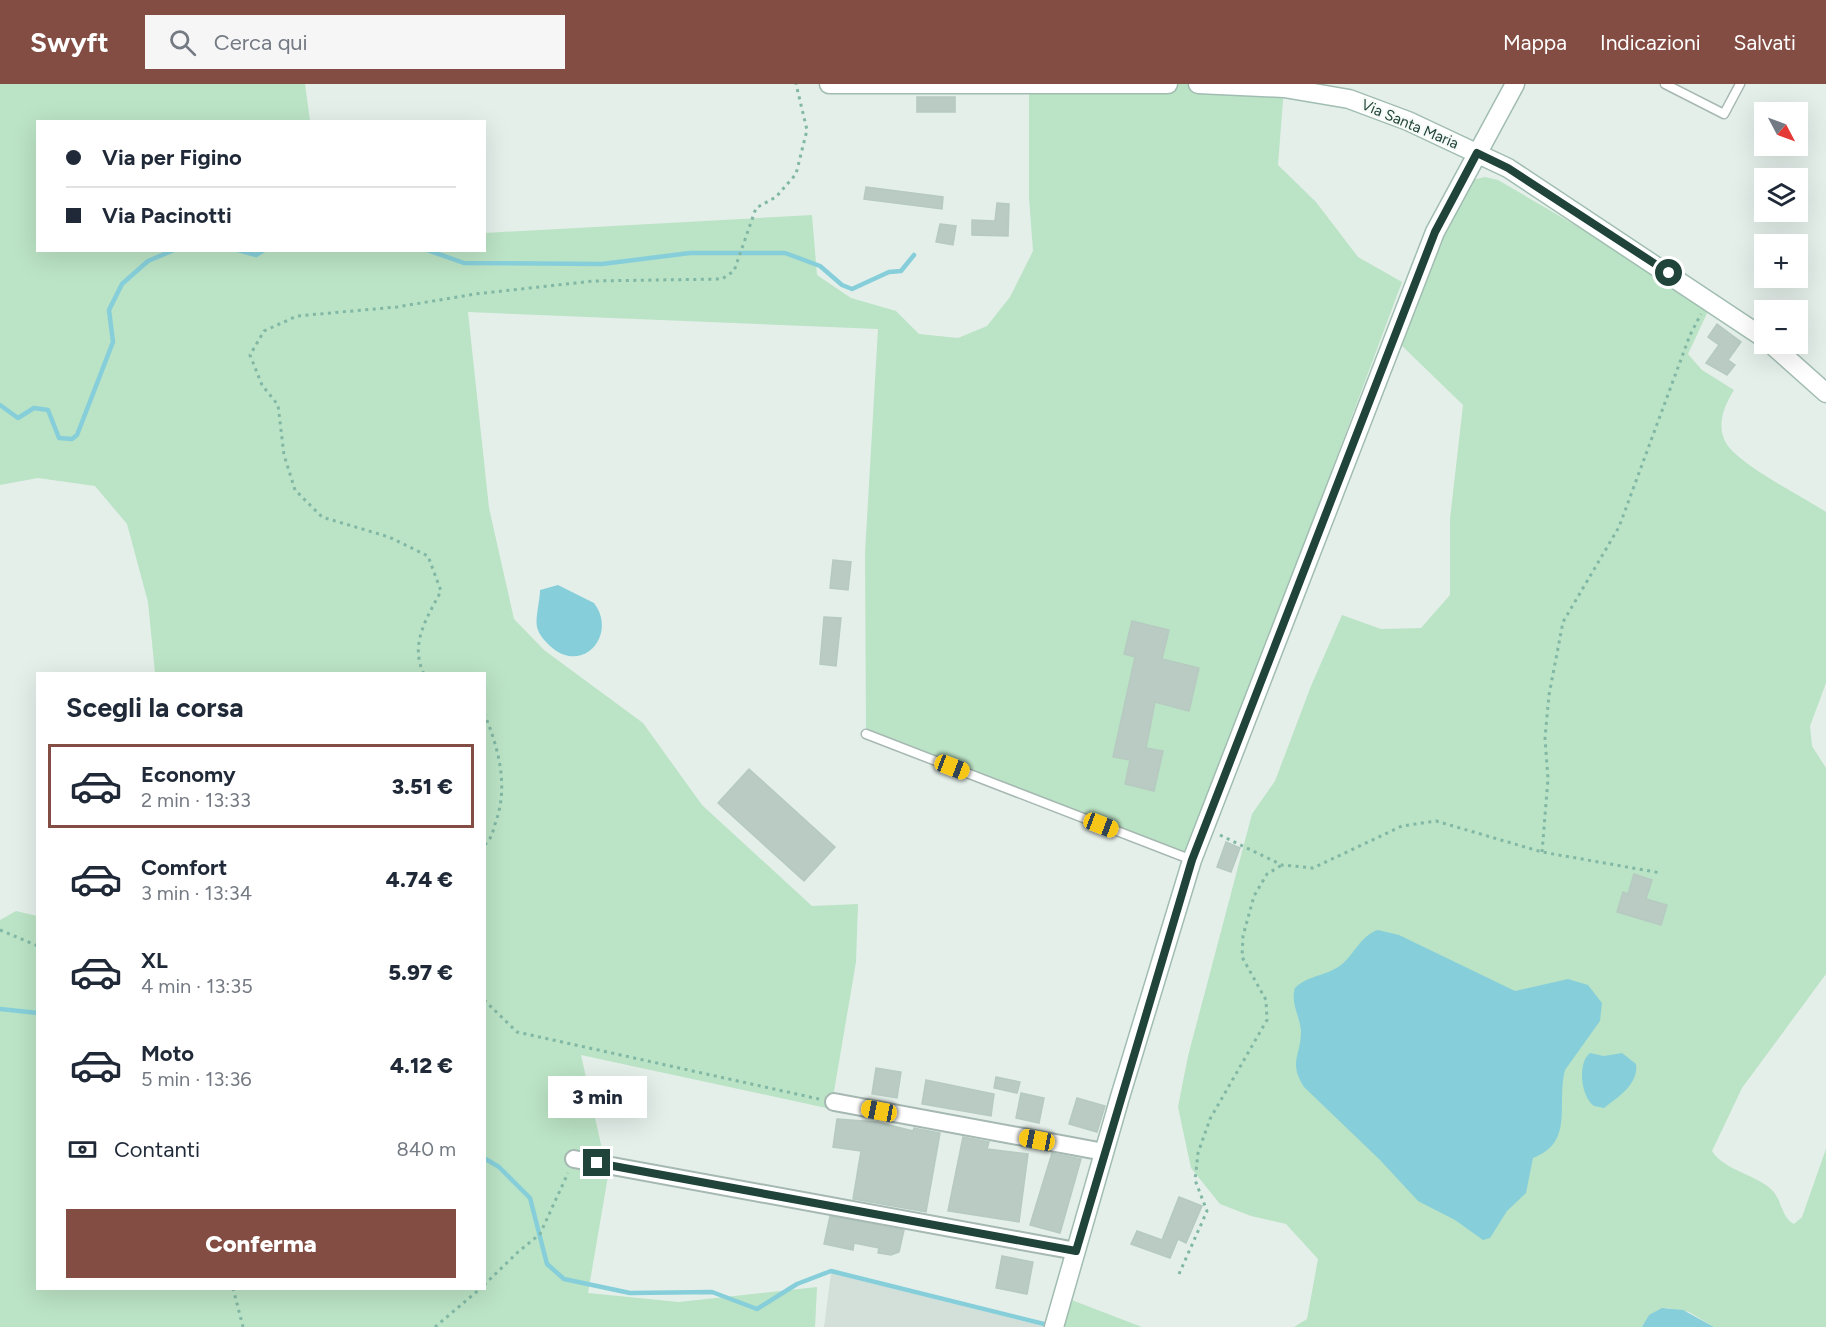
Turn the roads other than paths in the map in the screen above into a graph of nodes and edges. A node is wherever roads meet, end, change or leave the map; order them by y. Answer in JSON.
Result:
{"nodes":[{"id":1,"x":829,"y":84,"type":"edge"},
{"id":2,"x":1168,"y":84,"type":"edge"},
{"id":3,"x":1198,"y":84,"type":"edge"},
{"id":4,"x":1515,"y":84,"type":"edge"},
{"id":5,"x":1665,"y":84,"type":"edge"},
{"id":6,"x":1740,"y":84,"type":"edge"},
{"id":7,"x":1261,"y":86,"type":"edge"},
{"id":8,"x":1477,"y":153,"type":"junction"},
{"id":9,"x":1754,"y":331,"type":"edge"},
{"id":10,"x":1782,"y":354,"type":"edge"},
{"id":11,"x":1826,"y":393,"type":"edge"},
{"id":12,"x":866,"y":734,"type":"dead end"},
{"id":13,"x":1192,"y":860,"type":"junction"},
{"id":14,"x":834,"y":1102,"type":"road end"},
{"id":15,"x":1104,"y":1152,"type":"junction"},
{"id":16,"x":574,"y":1159,"type":"road end"},
{"id":17,"x":1076,"y":1251,"type":"junction"},
{"id":18,"x":1054,"y":1327,"type":"edge"}],
"edges":[{"from":1,"to":2,"type":"street"},
{"from":3,"to":7,"type":"street","name":"Via Santa Maria"},
{"from":4,"to":8,"type":"street"},
{"from":5,"to":6,"type":"lane"},
{"from":7,"to":8,"type":"street","name":"Via Santa Maria"},
{"from":8,"to":9,"type":"street","name":"Via Santa Maria"},
{"from":8,"to":13,"type":"street"},
{"from":10,"to":11,"type":"street"},
{"from":12,"to":13,"type":"lane"},
{"from":13,"to":15,"type":"street"},
{"from":14,"to":15,"type":"street"},
{"from":15,"to":17,"type":"street"},
{"from":16,"to":17,"type":"street"},
{"from":17,"to":18,"type":"street"}]}
